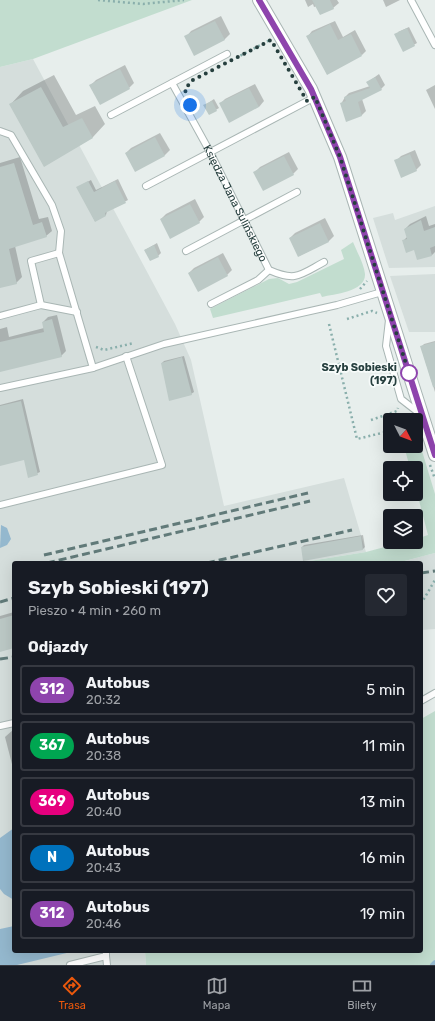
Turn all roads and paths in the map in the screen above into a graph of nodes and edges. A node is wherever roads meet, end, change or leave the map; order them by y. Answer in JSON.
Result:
{"nodes":[{"id":1,"x":98,"y":0,"type":"edge"},
{"id":2,"x":184,"y":0,"type":"edge"},
{"id":3,"x":259,"y":0,"type":"edge"},
{"id":4,"x":411,"y":0,"type":"edge"},
{"id":5,"x":267,"y":33,"type":"dead end"},
{"id":6,"x":271,"y":40,"type":"junction"},
{"id":7,"x":435,"y":45,"type":"edge"},
{"id":8,"x":275,"y":46,"type":"dead end"},
{"id":9,"x":227,"y":54,"type":"dead end"},
{"id":10,"x":231,"y":60,"type":"dead end"},
{"id":11,"x":172,"y":83,"type":"junction"},
{"id":12,"x":315,"y":97,"type":"junction"},
{"id":13,"x":111,"y":115,"type":"dead end"},
{"id":14,"x":0,"y":131,"type":"edge"},
{"id":15,"x":210,"y":152,"type":"junction"},
{"id":16,"x":146,"y":186,"type":"dead end"},
{"id":17,"x":297,"y":192,"type":"dead end"},
{"id":18,"x":244,"y":220,"type":"junction"},
{"id":19,"x":186,"y":251,"type":"dead end"},
{"id":20,"x":60,"y":253,"type":"junction"},
{"id":21,"x":324,"y":262,"type":"dead end"},
{"id":22,"x":269,"y":270,"type":"junction"},
{"id":23,"x":368,"y":277,"type":"dead end"},
{"id":24,"x":356,"y":291,"type":"dead end"},
{"id":25,"x":382,"y":292,"type":"junction"},
{"id":26,"x":211,"y":304,"type":"dead end"},
{"id":27,"x":41,"y":305,"type":"junction"},
{"id":28,"x":77,"y":312,"type":"junction"},
{"id":29,"x":0,"y":316,"type":"edge"},
{"id":30,"x":329,"y":324,"type":"dead end"},
{"id":31,"x":138,"y":342,"type":"dead end"},
{"id":32,"x":93,"y":343,"type":"dead end"},
{"id":33,"x":126,"y":356,"type":"junction"},
{"id":34,"x":93,"y":368,"type":"junction"},
{"id":35,"x":0,"y":388,"type":"edge"},
{"id":36,"x":383,"y":433,"type":"edge"},
{"id":37,"x":435,"y":455,"type":"edge"},
{"id":38,"x":0,"y":505,"type":"edge"},
{"id":39,"x":435,"y":580,"type":"edge"},
{"id":40,"x":434,"y":584,"type":"edge"},
{"id":41,"x":423,"y":601,"type":"edge"},
{"id":42,"x":435,"y":692,"type":"edge"},
{"id":43,"x":423,"y":700,"type":"edge"},
{"id":44,"x":12,"y":723,"type":"edge"},
{"id":45,"x":0,"y":726,"type":"edge"},
{"id":46,"x":106,"y":954,"type":"edge"},
{"id":47,"x":70,"y":965,"type":"edge"},
{"id":48,"x":107,"y":965,"type":"edge"}],
"edges":[{"from":1,"to":2,"type":"path"},
{"from":3,"to":12,"type":"street"},
{"from":4,"to":7,"type":"lane"},
{"from":5,"to":6,"type":"path"},
{"from":6,"to":8,"type":"path"},
{"from":6,"to":10,"type":"path"},
{"from":9,"to":11,"type":"lane"},
{"from":11,"to":13,"type":"lane"},
{"from":11,"to":15,"type":"lane","name":"Księdza Jana Sulińskiego"},
{"from":12,"to":15,"type":"lane"},
{"from":12,"to":25,"type":"street"},
{"from":14,"to":20,"type":"lane"},
{"from":15,"to":16,"type":"lane"},
{"from":15,"to":18,"type":"lane","name":"Księdza Jana Sulińskiego"},
{"from":17,"to":18,"type":"lane"},
{"from":18,"to":19,"type":"lane"},
{"from":18,"to":22,"type":"lane","name":"Księdza Jana Sulińskiego"},
{"from":20,"to":27,"type":"lane"},
{"from":20,"to":28,"type":"lane"},
{"from":21,"to":22,"type":"lane","name":"Księdza Jana Sulińskiego"},
{"from":22,"to":26,"type":"lane"},
{"from":23,"to":24,"type":"path"},
{"from":25,"to":33,"type":"lane"},
{"from":25,"to":37,"type":"street"},
{"from":27,"to":28,"type":"lane"},
{"from":27,"to":29,"type":"lane"},
{"from":28,"to":34,"type":"lane"},
{"from":30,"to":36,"type":"path"},
{"from":31,"to":32,"type":"path"},
{"from":33,"to":34,"type":"lane"},
{"from":33,"to":38,"type":"lane"},
{"from":34,"to":35,"type":"lane"},
{"from":39,"to":40,"type":"path"},
{"from":40,"to":41,"type":"path"},
{"from":42,"to":43,"type":"lane"},
{"from":44,"to":45,"type":"lane"},
{"from":46,"to":47,"type":"lane"},
{"from":46,"to":48,"type":"lane"}]}
